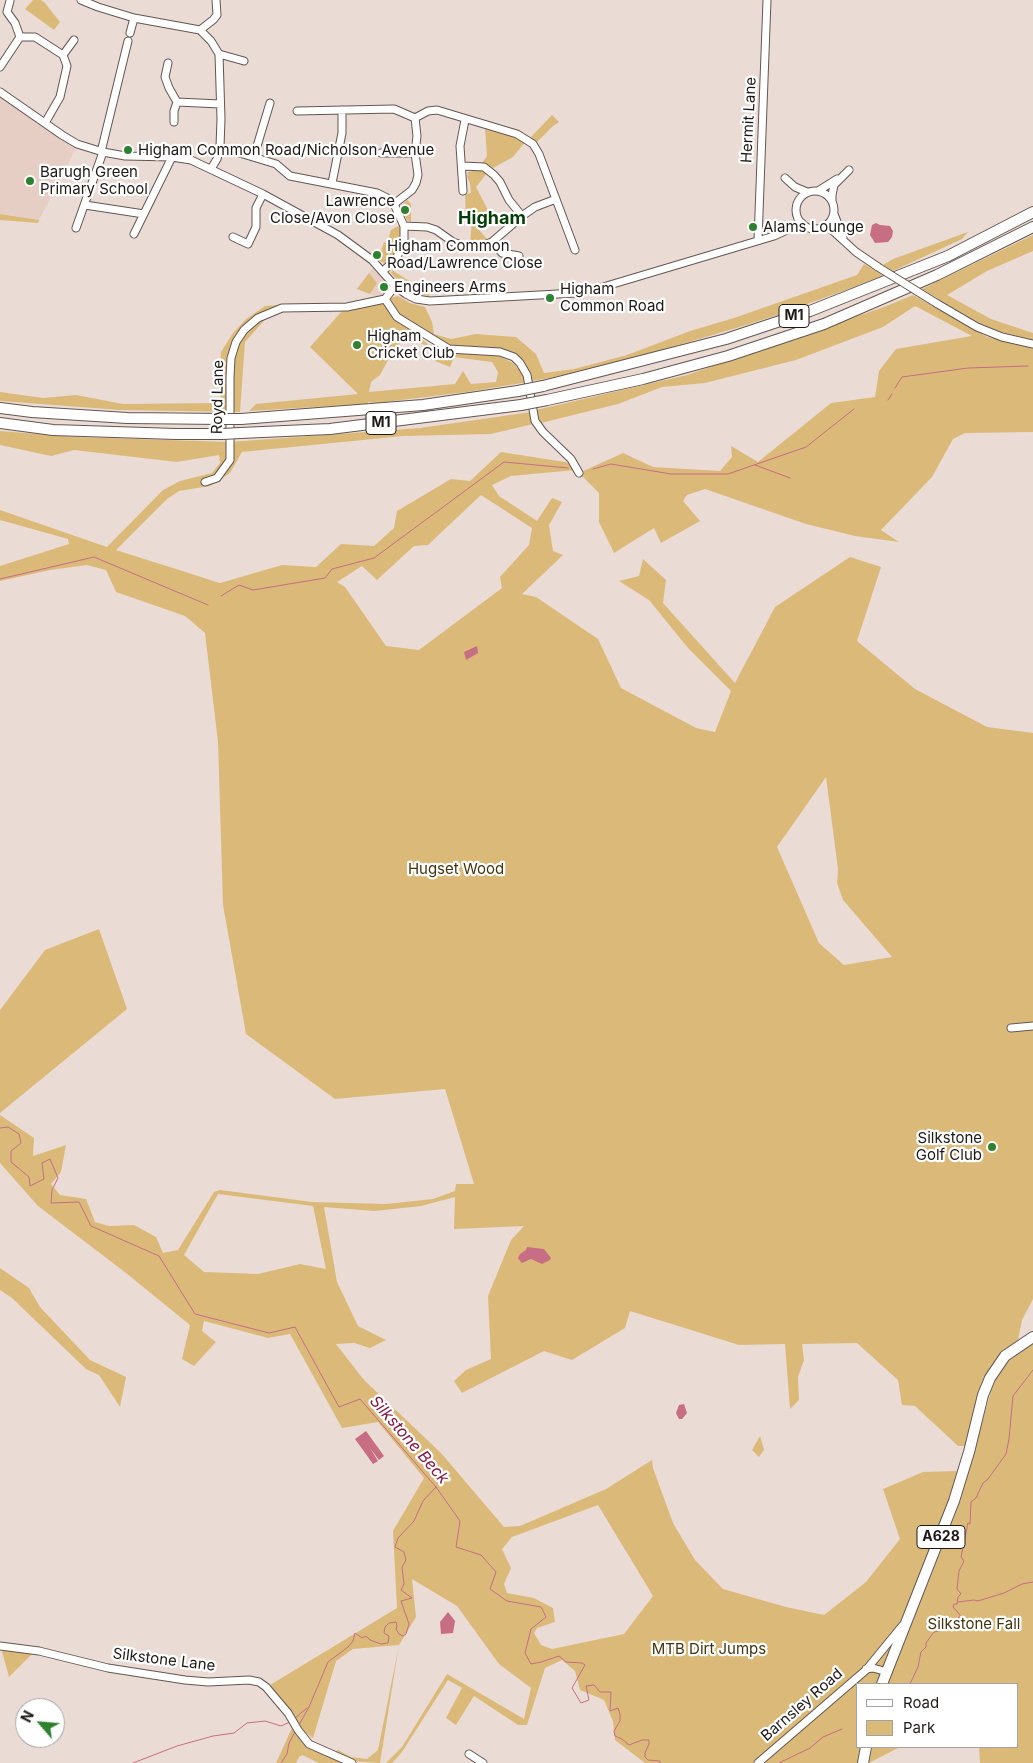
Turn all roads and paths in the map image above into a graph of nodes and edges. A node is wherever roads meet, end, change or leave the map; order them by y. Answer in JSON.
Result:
{"nodes":[{"id":1,"x":81,"y":0,"type":"edge"},
{"id":2,"x":216,"y":0,"type":"edge"},
{"id":3,"x":767,"y":0,"type":"edge"},
{"id":4,"x":10,"y":1,"type":"edge"},
{"id":5,"x":134,"y":18,"type":"junction"},
{"id":6,"x":200,"y":30,"type":"junction"},
{"id":7,"x":130,"y":33,"type":"dead end"},
{"id":8,"x":20,"y":37,"type":"junction"},
{"id":9,"x":74,"y":40,"type":"dead end"},
{"id":10,"x":128,"y":42,"type":"dead end"},
{"id":11,"x":219,"y":54,"type":"junction"},
{"id":12,"x":64,"y":55,"type":"junction"},
{"id":13,"x":244,"y":61,"type":"dead end"},
{"id":14,"x":168,"y":63,"type":"dead end"},
{"id":15,"x":0,"y":67,"type":"edge"},
{"id":16,"x":0,"y":92,"type":"edge"},
{"id":17,"x":177,"y":102,"type":"junction"},
{"id":18,"x":270,"y":103,"type":"dead end"},
{"id":19,"x":220,"y":104,"type":"junction"},
{"id":20,"x":296,"y":110,"type":"dead end"},
{"id":21,"x":342,"y":110,"type":"junction"},
{"id":22,"x":415,"y":118,"type":"junction"},
{"id":23,"x":465,"y":120,"type":"junction"},
{"id":24,"x":174,"y":122,"type":"dead end"},
{"id":25,"x":45,"y":123,"type":"junction"},
{"id":26,"x":220,"y":147,"type":"junction"},
{"id":27,"x":102,"y":152,"type":"junction"},
{"id":28,"x":381,"y":153,"type":"dead end"},
{"id":29,"x":415,"y":153,"type":"junction"},
{"id":30,"x":254,"y":156,"type":"junction"},
{"id":31,"x":172,"y":157,"type":"junction"},
{"id":32,"x":462,"y":166,"type":"junction"},
{"id":33,"x":211,"y":169,"type":"junction"},
{"id":34,"x":332,"y":183,"type":"junction"},
{"id":35,"x":818,"y":190,"type":"junction"},
{"id":36,"x":463,"y":191,"type":"dead end"},
{"id":37,"x":807,"y":192,"type":"junction"},
{"id":38,"x":263,"y":194,"type":"junction"},
{"id":39,"x":556,"y":199,"type":"junction"},
{"id":40,"x":798,"y":200,"type":"junction"},
{"id":41,"x":832,"y":202,"type":"junction"},
{"id":42,"x":394,"y":204,"type":"junction"},
{"id":43,"x":84,"y":205,"type":"junction"},
{"id":44,"x":1033,"y":212,"type":"edge"},
{"id":45,"x":834,"y":213,"type":"junction"},
{"id":46,"x":144,"y":214,"type":"junction"},
{"id":47,"x":796,"y":214,"type":"junction"},
{"id":48,"x":522,"y":216,"type":"junction"},
{"id":49,"x":802,"y":223,"type":"junction"},
{"id":50,"x":404,"y":226,"type":"junction"},
{"id":51,"x":825,"y":226,"type":"junction"},
{"id":52,"x":1033,"y":227,"type":"edge"},
{"id":53,"x":76,"y":228,"type":"dead end"},
{"id":54,"x":134,"y":234,"type":"dead end"},
{"id":55,"x":778,"y":235,"type":"junction"},
{"id":56,"x":233,"y":237,"type":"dead end"},
{"id":57,"x":758,"y":240,"type":"junction"},
{"id":58,"x":492,"y":242,"type":"junction"},
{"id":59,"x":848,"y":246,"type":"junction"},
{"id":60,"x":575,"y":250,"type":"dead end"},
{"id":61,"x":519,"y":256,"type":"dead end"},
{"id":62,"x":383,"y":271,"type":"junction"},
{"id":63,"x":396,"y":286,"type":"junction"},
{"id":64,"x":385,"y":299,"type":"junction"},
{"id":65,"x":1033,"y":344,"type":"edge"},
{"id":66,"x":0,"y":408,"type":"edge"},
{"id":67,"x":0,"y":423,"type":"edge"},
{"id":68,"x":579,"y":473,"type":"dead end"},
{"id":69,"x":205,"y":482,"type":"dead end"},
{"id":70,"x":1033,"y":1026,"type":"edge"},
{"id":71,"x":1011,"y":1028,"type":"dead end"},
{"id":72,"x":1033,"y":1337,"type":"edge"},
{"id":73,"x":907,"y":1620,"type":"junction"},
{"id":74,"x":0,"y":1646,"type":"edge"},
{"id":75,"x":866,"y":1670,"type":"junction"},
{"id":76,"x":887,"y":1672,"type":"junction"},
{"id":77,"x":882,"y":1683,"type":"edge"},
{"id":78,"x":866,"y":1748,"type":"edge"},
{"id":79,"x":470,"y":1757,"type":"dead end"},
{"id":80,"x":352,"y":1763,"type":"edge"},
{"id":81,"x":484,"y":1763,"type":"edge"},
{"id":82,"x":758,"y":1763,"type":"edge"},
{"id":83,"x":863,"y":1763,"type":"edge"}],
"edges":[{"from":1,"to":5,"type":"street"},
{"from":2,"to":6,"type":"street"},
{"from":3,"to":57,"type":"street","name":"Hermit Lane"},
{"from":4,"to":8,"type":"street"},
{"from":5,"to":6,"type":"street"},
{"from":5,"to":7,"type":"street"},
{"from":6,"to":11,"type":"street"},
{"from":8,"to":12,"type":"street"},
{"from":8,"to":15,"type":"street"},
{"from":9,"to":12,"type":"street"},
{"from":10,"to":27,"type":"street"},
{"from":11,"to":13,"type":"street"},
{"from":11,"to":19,"type":"street"},
{"from":12,"to":25,"type":"street"},
{"from":14,"to":17,"type":"street"},
{"from":16,"to":25,"type":"street"},
{"from":17,"to":19,"type":"street"},
{"from":17,"to":24,"type":"street"},
{"from":18,"to":30,"type":"street"},
{"from":19,"to":26,"type":"street"},
{"from":20,"to":21,"type":"street"},
{"from":21,"to":22,"type":"street"},
{"from":21,"to":34,"type":"street"},
{"from":22,"to":23,"type":"street"},
{"from":22,"to":29,"type":"street"},
{"from":23,"to":32,"type":"street"},
{"from":23,"to":39,"type":"street"},
{"from":25,"to":27,"type":"street"},
{"from":26,"to":30,"type":"street"},
{"from":26,"to":33,"type":"street"},
{"from":27,"to":31,"type":"street"},
{"from":27,"to":43,"type":"street"},
{"from":28,"to":29,"type":"street"},
{"from":29,"to":42,"type":"street"},
{"from":30,"to":34,"type":"street"},
{"from":31,"to":33,"type":"street"},
{"from":31,"to":46,"type":"street"},
{"from":32,"to":36,"type":"street"},
{"from":32,"to":48,"type":"street"},
{"from":33,"to":38,"type":"street"},
{"from":34,"to":42,"type":"street"},
{"from":35,"to":37,"type":"street"},
{"from":35,"to":41,"type":"street"},
{"from":35,"to":41,"type":"street"},
{"from":37,"to":40,"type":"street"},
{"from":37,"to":40,"type":"street"},
{"from":38,"to":56,"type":"street"},
{"from":38,"to":62,"type":"street"},
{"from":39,"to":48,"type":"street"},
{"from":39,"to":60,"type":"street"},
{"from":40,"to":47,"type":"street"},
{"from":41,"to":45,"type":"street"},
{"from":42,"to":50,"type":"street"},
{"from":43,"to":46,"type":"street"},
{"from":43,"to":53,"type":"street"},
{"from":44,"to":66,"type":"highway","number":"M1","bridge":true},
{"from":45,"to":51,"type":"street"},
{"from":45,"to":59,"type":"street"},
{"from":46,"to":54,"type":"street"},
{"from":47,"to":49,"type":"street"},
{"from":47,"to":55,"type":"street"},
{"from":48,"to":58,"type":"street"},
{"from":49,"to":51,"type":"street"},
{"from":49,"to":55,"type":"street"},
{"from":50,"to":58,"type":"street"},
{"from":50,"to":62,"type":"street"},
{"from":51,"to":59,"type":"street"},
{"from":52,"to":67,"type":"highway","number":"M1","bridge":true},
{"from":55,"to":57,"type":"street"},
{"from":57,"to":63,"type":"street"},
{"from":58,"to":61,"type":"street"},
{"from":59,"to":65,"type":"street","bridge":true},
{"from":62,"to":63,"type":"street"},
{"from":63,"to":64,"type":"street"},
{"from":64,"to":68,"type":"street"},
{"from":64,"to":69,"type":"street","name":"Royd Lane"},
{"from":70,"to":71,"type":"street"},
{"from":72,"to":73,"type":"highway","name":"Barnsley Road","number":"A628"},
{"from":73,"to":75,"type":"street","name":"Barnsley Road"},
{"from":73,"to":76,"type":"highway","number":"A628"},
{"from":74,"to":80,"type":"street","name":"Silkstone Lane"},
{"from":75,"to":76,"type":"street","name":"Barnsley Road"},
{"from":75,"to":82,"type":"street","name":"Barnsley Road"},
{"from":76,"to":77,"type":"highway","number":"A628"},
{"from":78,"to":83,"type":"highway"},
{"from":79,"to":81,"type":"street"}]}
